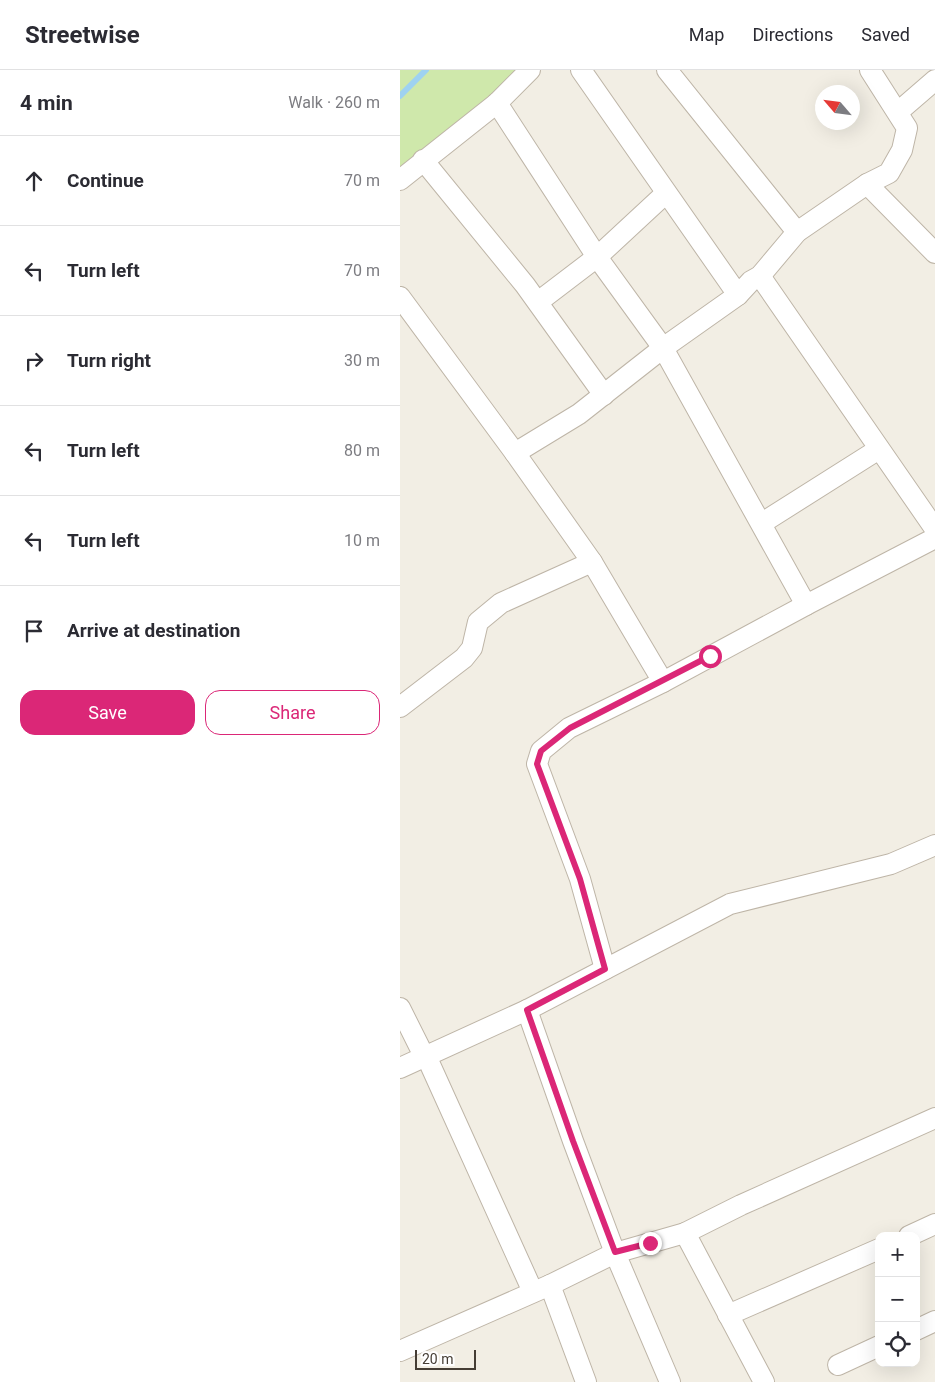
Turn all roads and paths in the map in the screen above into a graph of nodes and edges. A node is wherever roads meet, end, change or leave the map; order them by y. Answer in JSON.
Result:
{"nodes":[{"id":1,"x":530,"y":70,"type":"edge"},
{"id":2,"x":581,"y":70,"type":"edge"},
{"id":3,"x":667,"y":70,"type":"edge"},
{"id":4,"x":870,"y":70,"type":"edge"},
{"id":5,"x":935,"y":80,"type":"edge"},
{"id":6,"x":497,"y":102,"type":"junction"},
{"id":7,"x":898,"y":112,"type":"junction"},
{"id":8,"x":423,"y":160,"type":"junction"},
{"id":9,"x":400,"y":180,"type":"edge"},
{"id":10,"x":866,"y":184,"type":"junction"},
{"id":11,"x":665,"y":194,"type":"junction"},
{"id":12,"x":798,"y":232,"type":"junction"},
{"id":13,"x":935,"y":253,"type":"edge"},
{"id":14,"x":596,"y":257,"type":"junction"},
{"id":15,"x":760,"y":276,"type":"junction"},
{"id":16,"x":738,"y":295,"type":"junction"},
{"id":17,"x":400,"y":297,"type":"edge"},
{"id":18,"x":538,"y":302,"type":"junction"},
{"id":19,"x":663,"y":348,"type":"junction"},
{"id":20,"x":604,"y":395,"type":"junction"},
{"id":21,"x":879,"y":449,"type":"junction"},
{"id":22,"x":515,"y":453,"type":"junction"},
{"id":23,"x":762,"y":523,"type":"junction"},
{"id":24,"x":935,"y":529,"type":"edge"},
{"id":25,"x":935,"y":538,"type":"edge"},
{"id":26,"x":592,"y":562,"type":"junction"},
{"id":27,"x":806,"y":605,"type":"junction"},
{"id":28,"x":663,"y":682,"type":"junction"},
{"id":29,"x":400,"y":707,"type":"edge"},
{"id":30,"x":935,"y":845,"type":"edge"},
{"id":31,"x":605,"y":969,"type":"junction"},
{"id":32,"x":400,"y":1008,"type":"edge"},
{"id":33,"x":527,"y":1010,"type":"junction"},
{"id":34,"x":422,"y":1057,"type":"junction"},
{"id":35,"x":400,"y":1068,"type":"edge"},
{"id":36,"x":935,"y":1118,"type":"edge"},
{"id":37,"x":935,"y":1224,"type":"edge"},
{"id":38,"x":918,"y":1232,"type":"edge"},
{"id":39,"x":685,"y":1233,"type":"junction"},
{"id":40,"x":875,"y":1251,"type":"edge"},
{"id":41,"x":615,"y":1252,"type":"junction"},
{"id":42,"x":541,"y":1289,"type":"junction"},
{"id":43,"x":728,"y":1315,"type":"junction"},
{"id":44,"x":935,"y":1321,"type":"edge"},
{"id":45,"x":920,"y":1328,"type":"edge"},
{"id":46,"x":875,"y":1348,"type":"edge"},
{"id":47,"x":400,"y":1351,"type":"edge"},
{"id":48,"x":838,"y":1365,"type":"dead end"},
{"id":49,"x":586,"y":1382,"type":"edge"},
{"id":50,"x":670,"y":1382,"type":"edge"},
{"id":51,"x":764,"y":1382,"type":"edge"}],
"edges":[{"from":1,"to":6,"type":"street"},
{"from":2,"to":11,"type":"street"},
{"from":3,"to":12,"type":"street"},
{"from":4,"to":7,"type":"street"},
{"from":5,"to":7,"type":"street"},
{"from":6,"to":8,"type":"street"},
{"from":6,"to":14,"type":"street"},
{"from":7,"to":10,"type":"street"},
{"from":8,"to":9,"type":"street"},
{"from":8,"to":18,"type":"street"},
{"from":10,"to":12,"type":"street"},
{"from":10,"to":13,"type":"street"},
{"from":11,"to":14,"type":"street"},
{"from":11,"to":16,"type":"street"},
{"from":12,"to":15,"type":"street"},
{"from":14,"to":18,"type":"street"},
{"from":14,"to":19,"type":"street"},
{"from":15,"to":16,"type":"street"},
{"from":15,"to":21,"type":"street"},
{"from":16,"to":19,"type":"street"},
{"from":17,"to":22,"type":"street"},
{"from":18,"to":20,"type":"street"},
{"from":19,"to":20,"type":"street"},
{"from":19,"to":23,"type":"street"},
{"from":20,"to":22,"type":"street"},
{"from":21,"to":23,"type":"street"},
{"from":21,"to":24,"type":"street"},
{"from":22,"to":26,"type":"street"},
{"from":23,"to":27,"type":"street"},
{"from":25,"to":27,"type":"street"},
{"from":26,"to":28,"type":"street"},
{"from":26,"to":29,"type":"street"},
{"from":27,"to":28,"type":"street"},
{"from":28,"to":31,"type":"street"},
{"from":30,"to":31,"type":"street"},
{"from":31,"to":33,"type":"street"},
{"from":32,"to":34,"type":"street"},
{"from":33,"to":34,"type":"street"},
{"from":33,"to":41,"type":"street"},
{"from":34,"to":35,"type":"street"},
{"from":34,"to":42,"type":"street"},
{"from":36,"to":39,"type":"street"},
{"from":37,"to":38,"type":"street"},
{"from":39,"to":41,"type":"street"},
{"from":39,"to":43,"type":"street"},
{"from":40,"to":43,"type":"street"},
{"from":41,"to":42,"type":"street"},
{"from":41,"to":50,"type":"street"},
{"from":42,"to":47,"type":"street"},
{"from":42,"to":49,"type":"street"},
{"from":43,"to":51,"type":"street"},
{"from":44,"to":45,"type":"street"},
{"from":46,"to":48,"type":"street"}]}
